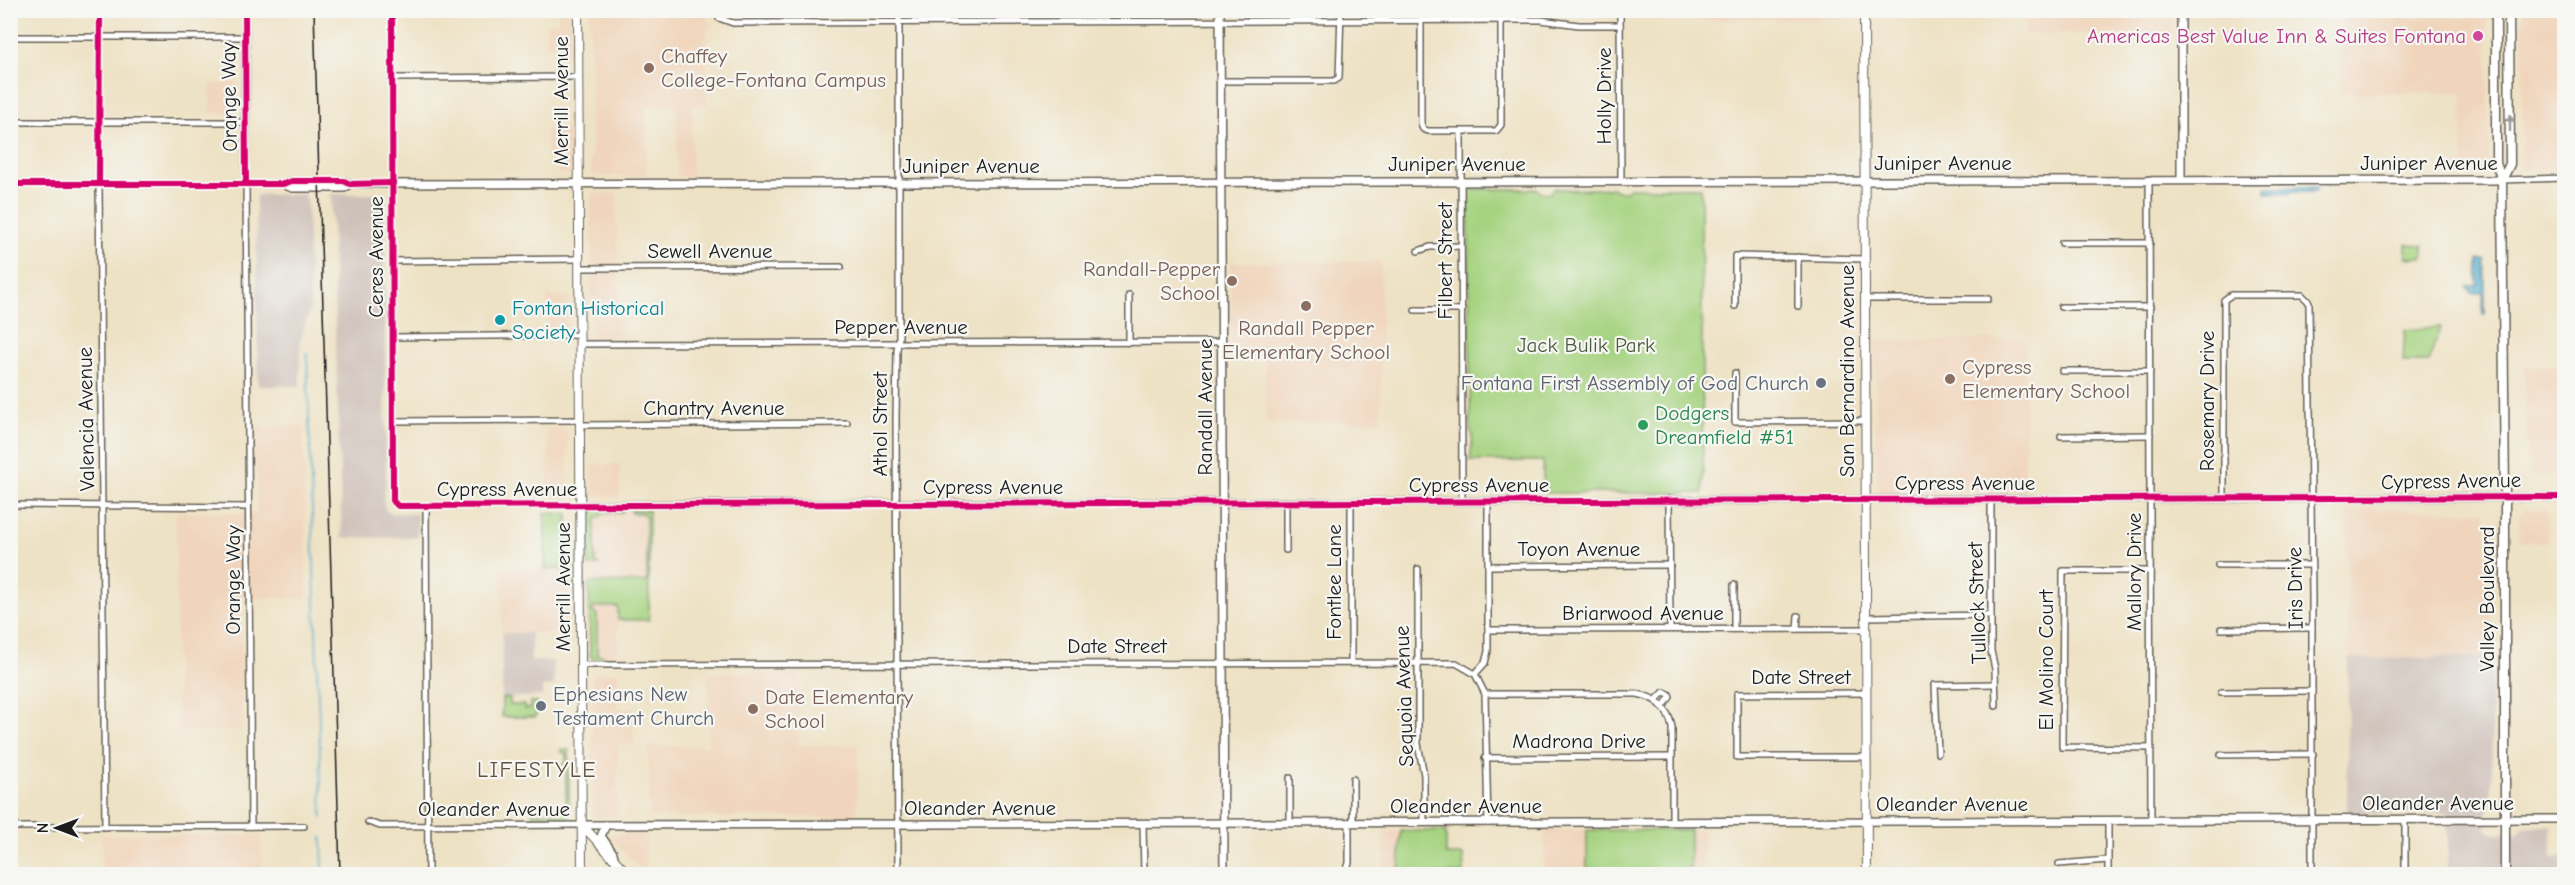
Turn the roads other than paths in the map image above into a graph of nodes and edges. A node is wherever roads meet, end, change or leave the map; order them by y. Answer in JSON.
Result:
{"nodes":[{"id":1,"x":100,"y":10,"type":"edge"},
{"id":2,"x":244,"y":10,"type":"edge"},
{"id":3,"x":392,"y":10,"type":"edge"},
{"id":4,"x":578,"y":10,"type":"edge"},
{"id":5,"x":899,"y":10,"type":"edge"},
{"id":6,"x":1220,"y":10,"type":"edge"},
{"id":7,"x":1341,"y":10,"type":"edge"},
{"id":8,"x":1620,"y":10,"type":"edge"},
{"id":9,"x":1864,"y":10,"type":"edge"},
{"id":10,"x":2181,"y":10,"type":"edge"},
{"id":11,"x":2496,"y":10,"type":"edge"},
{"id":12,"x":2509,"y":10,"type":"edge"},
{"id":13,"x":719,"y":18,"type":"dead end"},
{"id":14,"x":1421,"y":20,"type":"junction"},
{"id":15,"x":1501,"y":20,"type":"junction"},
{"id":16,"x":1341,"y":21,"type":"junction"},
{"id":17,"x":899,"y":22,"type":"junction"},
{"id":18,"x":1220,"y":22,"type":"junction"},
{"id":19,"x":1620,"y":25,"type":"junction"},
{"id":20,"x":10,"y":37,"type":"edge"},
{"id":21,"x":245,"y":37,"type":"junction"},
{"id":22,"x":100,"y":38,"type":"junction"},
{"id":23,"x":579,"y":77,"type":"junction"},
{"id":24,"x":392,"y":78,"type":"junction"},
{"id":25,"x":1220,"y":81,"type":"junction"},
{"id":26,"x":10,"y":122,"type":"edge"},
{"id":27,"x":101,"y":122,"type":"junction"},
{"id":28,"x":245,"y":122,"type":"junction"},
{"id":29,"x":1461,"y":131,"type":"junction"},
{"id":30,"x":2565,"y":178,"type":"edge"},
{"id":31,"x":2149,"y":179,"type":"junction"},
{"id":32,"x":2181,"y":179,"type":"junction"},
{"id":33,"x":1864,"y":180,"type":"junction"},
{"id":34,"x":2502,"y":180,"type":"junction"},
{"id":35,"x":1461,"y":181,"type":"junction"},
{"id":36,"x":1621,"y":181,"type":"junction"},
{"id":37,"x":1221,"y":182,"type":"junction"},
{"id":38,"x":393,"y":183,"type":"junction"},
{"id":39,"x":899,"y":183,"type":"junction"},
{"id":40,"x":10,"y":184,"type":"edge"},
{"id":41,"x":99,"y":184,"type":"junction"},
{"id":42,"x":246,"y":184,"type":"junction"},
{"id":43,"x":579,"y":184,"type":"junction"},
{"id":44,"x":2062,"y":243,"type":"dead end"},
{"id":45,"x":2150,"y":243,"type":"junction"},
{"id":46,"x":1461,"y":246,"type":"junction"},
{"id":47,"x":1418,"y":251,"type":"dead end"},
{"id":48,"x":1798,"y":257,"type":"junction"},
{"id":49,"x":1864,"y":260,"type":"junction"},
{"id":50,"x":393,"y":261,"type":"junction"},
{"id":51,"x":580,"y":264,"type":"junction"},
{"id":52,"x":841,"y":267,"type":"dead end"},
{"id":53,"x":1129,"y":295,"type":"dead end"},
{"id":54,"x":1864,"y":299,"type":"junction"},
{"id":55,"x":1988,"y":299,"type":"dead end"},
{"id":56,"x":2308,"y":302,"type":"joint"},
{"id":57,"x":1735,"y":306,"type":"dead end"},
{"id":58,"x":1798,"y":306,"type":"dead end"},
{"id":59,"x":2061,"y":307,"type":"dead end"},
{"id":60,"x":2150,"y":307,"type":"junction"},
{"id":61,"x":1415,"y":310,"type":"dead end"},
{"id":62,"x":1462,"y":310,"type":"junction"},
{"id":63,"x":393,"y":337,"type":"junction"},
{"id":64,"x":580,"y":340,"type":"junction"},
{"id":65,"x":1221,"y":342,"type":"junction"},
{"id":66,"x":898,"y":343,"type":"junction"},
{"id":67,"x":1129,"y":343,"type":"junction"},
{"id":68,"x":2062,"y":371,"type":"dead end"},
{"id":69,"x":2150,"y":371,"type":"junction"},
{"id":70,"x":1735,"y":373,"type":"dead end"},
{"id":71,"x":393,"y":421,"type":"junction"},
{"id":72,"x":1865,"y":421,"type":"junction"},
{"id":73,"x":580,"y":422,"type":"junction"},
{"id":74,"x":847,"y":423,"type":"dead end"},
{"id":75,"x":2150,"y":435,"type":"junction"},
{"id":76,"x":2061,"y":436,"type":"dead end"},
{"id":77,"x":2505,"y":497,"type":"junction"},
{"id":78,"x":2565,"y":497,"type":"edge"},
{"id":79,"x":2310,"y":499,"type":"junction"},
{"id":80,"x":1669,"y":500,"type":"junction"},
{"id":81,"x":1865,"y":500,"type":"junction"},
{"id":82,"x":1991,"y":500,"type":"junction"},
{"id":83,"x":2150,"y":500,"type":"junction"},
{"id":84,"x":2224,"y":500,"type":"junction"},
{"id":85,"x":1286,"y":501,"type":"junction"},
{"id":86,"x":1351,"y":501,"type":"junction"},
{"id":87,"x":1222,"y":502,"type":"junction"},
{"id":88,"x":1462,"y":502,"type":"junction"},
{"id":89,"x":1488,"y":502,"type":"junction"},
{"id":90,"x":104,"y":504,"type":"junction"},
{"id":91,"x":394,"y":504,"type":"joint"},
{"id":92,"x":896,"y":504,"type":"junction"},
{"id":93,"x":10,"y":505,"type":"edge"},
{"id":94,"x":581,"y":505,"type":"junction"},
{"id":95,"x":426,"y":506,"type":"junction"},
{"id":96,"x":249,"y":507,"type":"junction"},
{"id":97,"x":1286,"y":550,"type":"dead end"},
{"id":98,"x":1670,"y":565,"type":"junction"},
{"id":99,"x":2218,"y":565,"type":"dead end"},
{"id":100,"x":2311,"y":565,"type":"junction"},
{"id":101,"x":1488,"y":566,"type":"junction"},
{"id":102,"x":1418,"y":569,"type":"dead end"},
{"id":103,"x":2150,"y":570,"type":"junction"},
{"id":104,"x":1734,"y":585,"type":"dead end"},
{"id":105,"x":1991,"y":615,"type":"junction"},
{"id":106,"x":1798,"y":616,"type":"dead end"},
{"id":107,"x":1866,"y":617,"type":"junction"},
{"id":108,"x":2312,"y":628,"type":"junction"},
{"id":109,"x":1670,"y":629,"type":"junction"},
{"id":110,"x":1734,"y":629,"type":"junction"},
{"id":111,"x":1797,"y":629,"type":"junction"},
{"id":112,"x":1866,"y":629,"type":"junction"},
{"id":113,"x":2221,"y":629,"type":"dead end"},
{"id":114,"x":1488,"y":630,"type":"junction"},
{"id":115,"x":1418,"y":662,"type":"junction"},
{"id":116,"x":1223,"y":663,"type":"junction"},
{"id":117,"x":1351,"y":663,"type":"junction"},
{"id":118,"x":897,"y":664,"type":"junction"},
{"id":119,"x":581,"y":665,"type":"junction"},
{"id":120,"x":1475,"y":674,"type":"junction"},
{"id":121,"x":1995,"y":684,"type":"junction"},
{"id":122,"x":2312,"y":691,"type":"junction"},
{"id":123,"x":2221,"y":692,"type":"dead end"},
{"id":124,"x":1866,"y":693,"type":"junction"},
{"id":125,"x":1485,"y":694,"type":"junction"},
{"id":126,"x":1656,"y":700,"type":"junction"},
{"id":127,"x":1996,"y":706,"type":"dead end"},
{"id":128,"x":1663,"y":707,"type":"junction"},
{"id":129,"x":2151,"y":748,"type":"junction"},
{"id":130,"x":1938,"y":753,"type":"dead end"},
{"id":131,"x":2313,"y":754,"type":"junction"},
{"id":132,"x":2221,"y":755,"type":"dead end"},
{"id":133,"x":1672,"y":757,"type":"junction"},
{"id":134,"x":1866,"y":757,"type":"junction"},
{"id":135,"x":1485,"y":758,"type":"junction"},
{"id":136,"x":1290,"y":778,"type":"dead end"},
{"id":137,"x":1353,"y":779,"type":"dead end"},
{"id":138,"x":2565,"y":819,"type":"edge"},
{"id":139,"x":1866,"y":820,"type":"junction"},
{"id":140,"x":2313,"y":820,"type":"junction"},
{"id":141,"x":2405,"y":820,"type":"junction"},
{"id":142,"x":2504,"y":820,"type":"junction"},
{"id":143,"x":2108,"y":821,"type":"junction"},
{"id":144,"x":2151,"y":821,"type":"junction"},
{"id":145,"x":368,"y":822,"type":"dead end"},
{"id":146,"x":1672,"y":822,"type":"junction"},
{"id":147,"x":1290,"y":823,"type":"junction"},
{"id":148,"x":1351,"y":823,"type":"junction"},
{"id":149,"x":1424,"y":823,"type":"junction"},
{"id":150,"x":1488,"y":823,"type":"junction"},
{"id":151,"x":897,"y":824,"type":"junction"},
{"id":152,"x":1143,"y":824,"type":"junction"},
{"id":153,"x":1223,"y":824,"type":"junction"},
{"id":154,"x":582,"y":825,"type":"junction"},
{"id":155,"x":606,"y":825,"type":"junction"},
{"id":156,"x":251,"y":826,"type":"junction"},
{"id":157,"x":304,"y":826,"type":"dead end"},
{"id":158,"x":428,"y":826,"type":"junction"},
{"id":159,"x":10,"y":827,"type":"edge"},
{"id":160,"x":105,"y":827,"type":"junction"},
{"id":161,"x":2108,"y":860,"type":"junction"},
{"id":162,"x":615,"y":861,"type":"junction"},
{"id":163,"x":2059,"y":864,"type":"dead end"},
{"id":164,"x":428,"y":874,"type":"edge"},
{"id":165,"x":582,"y":874,"type":"edge"},
{"id":166,"x":628,"y":874,"type":"edge"},
{"id":167,"x":898,"y":874,"type":"edge"},
{"id":168,"x":1144,"y":874,"type":"edge"},
{"id":169,"x":1224,"y":874,"type":"edge"},
{"id":170,"x":1346,"y":874,"type":"edge"},
{"id":171,"x":1867,"y":874,"type":"edge"},
{"id":172,"x":2108,"y":874,"type":"edge"},
{"id":173,"x":2312,"y":874,"type":"edge"},
{"id":174,"x":2406,"y":874,"type":"edge"},
{"id":175,"x":2505,"y":874,"type":"edge"}],
"edges":[{"from":1,"to":22,"type":"street","name":"Valencia Avenue"},
{"from":2,"to":21,"type":"street","name":"Orange Way"},
{"from":3,"to":24,"type":"street","name":"Ceres Avenue"},
{"from":4,"to":23,"type":"main road","name":"Merrill Avenue"},
{"from":5,"to":17,"type":"street","name":"Athol Street"},
{"from":6,"to":18,"type":"street","name":"Randall Avenue"},
{"from":7,"to":16,"type":"street"},
{"from":8,"to":19,"type":"street","name":"Holly Drive"},
{"from":9,"to":33,"type":"main road","name":"San Bernardino Avenue"},
{"from":10,"to":32,"type":"street"},
{"from":11,"to":34,"type":"main road","name":"Valley Boulevard"},
{"from":34,"to":12,"type":"main road","name":"Valley Boulevard","one_way":true},
{"from":13,"to":17,"type":"street"},
{"from":14,"to":15,"type":"street"},
{"from":14,"to":16,"type":"street"},
{"from":14,"to":29,"type":"street"},
{"from":15,"to":19,"type":"street"},
{"from":15,"to":29,"type":"street"},
{"from":16,"to":18,"type":"street"},
{"from":16,"to":25,"type":"street"},
{"from":17,"to":18,"type":"street"},
{"from":17,"to":39,"type":"street","name":"Athol Street"},
{"from":18,"to":25,"type":"street","name":"Randall Avenue"},
{"from":19,"to":36,"type":"street","name":"Holly Drive"},
{"from":20,"to":22,"type":"street"},
{"from":21,"to":22,"type":"street"},
{"from":21,"to":28,"type":"street","name":"Orange Way"},
{"from":22,"to":27,"type":"street","name":"Valencia Avenue"},
{"from":23,"to":24,"type":"street"},
{"from":23,"to":43,"type":"main road","name":"Merrill Avenue"},
{"from":24,"to":38,"type":"street","name":"Ceres Avenue"},
{"from":25,"to":37,"type":"street","name":"Randall Avenue"},
{"from":26,"to":27,"type":"street"},
{"from":27,"to":28,"type":"street"},
{"from":27,"to":41,"type":"street","name":"Valencia Avenue"},
{"from":28,"to":42,"type":"street","name":"Orange Way"},
{"from":29,"to":35,"type":"street","name":"Filbert Street"},
{"from":30,"to":34,"type":"street","name":"Juniper Avenue"},
{"from":31,"to":32,"type":"street","name":"Juniper Avenue"},
{"from":31,"to":33,"type":"street","name":"Juniper Avenue"},
{"from":31,"to":45,"type":"street","name":"Mallory Drive"},
{"from":32,"to":34,"type":"street","name":"Juniper Avenue"},
{"from":33,"to":36,"type":"street","name":"Juniper Avenue"},
{"from":33,"to":49,"type":"main road","name":"San Bernardino Avenue"},
{"from":34,"to":77,"type":"main road","name":"Valley Boulevard"},
{"from":35,"to":36,"type":"street","name":"Juniper Avenue"},
{"from":35,"to":37,"type":"street","name":"Juniper Avenue"},
{"from":35,"to":46,"type":"street","name":"Filbert Street"},
{"from":37,"to":39,"type":"street","name":"Juniper Avenue"},
{"from":37,"to":65,"type":"street","name":"Randall Avenue"},
{"from":38,"to":42,"type":"street","name":"Juniper Avenue"},
{"from":38,"to":43,"type":"street","name":"Juniper Avenue"},
{"from":38,"to":50,"type":"street","name":"Ceres Avenue"},
{"from":39,"to":43,"type":"street","name":"Juniper Avenue"},
{"from":39,"to":66,"type":"street","name":"Athol Street"},
{"from":40,"to":41,"type":"street","name":"Juniper Avenue"},
{"from":41,"to":42,"type":"street","name":"Juniper Avenue"},
{"from":41,"to":90,"type":"street","name":"Valencia Avenue"},
{"from":42,"to":96,"type":"street","name":"Orange Way"},
{"from":43,"to":51,"type":"main road","name":"Merrill Avenue"},
{"from":44,"to":45,"type":"street"},
{"from":45,"to":60,"type":"street","name":"Mallory Drive"},
{"from":46,"to":47,"type":"street"},
{"from":46,"to":62,"type":"street","name":"Filbert Street"},
{"from":48,"to":49,"type":"street"},
{"from":48,"to":57,"type":"street"},
{"from":48,"to":58,"type":"street"},
{"from":49,"to":54,"type":"main road","name":"San Bernardino Avenue"},
{"from":50,"to":51,"type":"street","name":"Sewell Avenue"},
{"from":50,"to":63,"type":"street","name":"Ceres Avenue"},
{"from":51,"to":52,"type":"street","name":"Sewell Avenue"},
{"from":51,"to":64,"type":"main road","name":"Merrill Avenue"},
{"from":53,"to":67,"type":"street"},
{"from":54,"to":55,"type":"street"},
{"from":54,"to":72,"type":"main road","name":"San Bernardino Avenue"},
{"from":56,"to":79,"type":"street","name":"Iris Drive"},
{"from":56,"to":84,"type":"street","name":"Rosemary Drive"},
{"from":59,"to":60,"type":"street"},
{"from":60,"to":69,"type":"street","name":"Mallory Drive"},
{"from":61,"to":62,"type":"street"},
{"from":62,"to":88,"type":"street","name":"Filbert Street"},
{"from":63,"to":64,"type":"street","name":"Pepper Avenue"},
{"from":63,"to":71,"type":"street","name":"Ceres Avenue"},
{"from":64,"to":66,"type":"street","name":"Pepper Avenue"},
{"from":64,"to":73,"type":"main road","name":"Merrill Avenue"},
{"from":65,"to":67,"type":"street","name":"Pepper Avenue"},
{"from":65,"to":87,"type":"street","name":"Randall Avenue"},
{"from":66,"to":67,"type":"street","name":"Pepper Avenue"},
{"from":66,"to":92,"type":"street","name":"Athol Street"},
{"from":68,"to":69,"type":"street"},
{"from":69,"to":75,"type":"street","name":"Mallory Drive"},
{"from":70,"to":72,"type":"street"},
{"from":71,"to":73,"type":"street","name":"Chantry Avenue"},
{"from":71,"to":91,"type":"street","name":"Ceres Avenue"},
{"from":72,"to":81,"type":"main road","name":"San Bernardino Avenue"},
{"from":73,"to":74,"type":"street","name":"Chantry Avenue"},
{"from":73,"to":94,"type":"main road","name":"Merrill Avenue"},
{"from":75,"to":76,"type":"street"},
{"from":75,"to":83,"type":"street","name":"Mallory Drive"},
{"from":77,"to":78,"type":"street","name":"Cypress Avenue"},
{"from":77,"to":79,"type":"street","name":"Cypress Avenue"},
{"from":77,"to":142,"type":"main road","name":"Valley Boulevard"},
{"from":79,"to":84,"type":"street","name":"Cypress Avenue"},
{"from":79,"to":100,"type":"street","name":"Iris Drive"},
{"from":80,"to":81,"type":"street","name":"Cypress Avenue"},
{"from":80,"to":89,"type":"street","name":"Cypress Avenue"},
{"from":80,"to":98,"type":"street"},
{"from":81,"to":82,"type":"street","name":"Cypress Avenue"},
{"from":81,"to":107,"type":"main road","name":"San Bernardino Avenue"},
{"from":82,"to":83,"type":"street","name":"Cypress Avenue"},
{"from":82,"to":105,"type":"street","name":"Tullock Street"},
{"from":83,"to":84,"type":"street","name":"Cypress Avenue"},
{"from":83,"to":103,"type":"street","name":"Mallory Drive"},
{"from":85,"to":86,"type":"street","name":"Cypress Avenue"},
{"from":85,"to":87,"type":"street","name":"Cypress Avenue"},
{"from":85,"to":97,"type":"street"},
{"from":86,"to":88,"type":"street","name":"Cypress Avenue"},
{"from":86,"to":117,"type":"street","name":"Fontlee Lane"},
{"from":87,"to":92,"type":"street","name":"Cypress Avenue"},
{"from":87,"to":116,"type":"street","name":"Randall Avenue"},
{"from":88,"to":89,"type":"street","name":"Cypress Avenue"},
{"from":89,"to":101,"type":"street"},
{"from":90,"to":93,"type":"street"},
{"from":90,"to":96,"type":"street"},
{"from":90,"to":160,"type":"street","name":"Valencia Avenue"},
{"from":91,"to":95,"type":"street","name":"Cypress Avenue"},
{"from":92,"to":94,"type":"street","name":"Cypress Avenue"},
{"from":92,"to":118,"type":"street","name":"Athol Street"},
{"from":94,"to":95,"type":"street","name":"Cypress Avenue"},
{"from":94,"to":119,"type":"main road","name":"Merrill Avenue"},
{"from":95,"to":158,"type":"street"},
{"from":96,"to":156,"type":"street","name":"Orange Way"},
{"from":98,"to":101,"type":"street","name":"Toyon Avenue"},
{"from":98,"to":109,"type":"street"},
{"from":99,"to":100,"type":"street"},
{"from":100,"to":108,"type":"street","name":"Iris Drive"},
{"from":101,"to":114,"type":"street"},
{"from":102,"to":115,"type":"street","name":"Sequoia Avenue"},
{"from":103,"to":129,"type":"street","name":"Mallory Drive"},
{"from":103,"to":129,"type":"street","name":"El Molino Court"},
{"from":104,"to":110,"type":"street"},
{"from":105,"to":107,"type":"street"},
{"from":105,"to":121,"type":"street","name":"Tullock Street"},
{"from":106,"to":111,"type":"street"},
{"from":107,"to":112,"type":"main road","name":"San Bernardino Avenue"},
{"from":108,"to":113,"type":"street"},
{"from":108,"to":122,"type":"street","name":"Iris Drive"},
{"from":109,"to":110,"type":"street","name":"Briarwood Avenue"},
{"from":109,"to":114,"type":"street","name":"Briarwood Avenue"},
{"from":110,"to":111,"type":"street","name":"Briarwood Avenue"},
{"from":111,"to":112,"type":"street","name":"Briarwood Avenue"},
{"from":112,"to":124,"type":"main road","name":"San Bernardino Avenue"},
{"from":114,"to":120,"type":"street"},
{"from":115,"to":117,"type":"street","name":"Date Street"},
{"from":115,"to":120,"type":"street","name":"Date Street"},
{"from":115,"to":149,"type":"street","name":"Sequoia Avenue"},
{"from":116,"to":117,"type":"street","name":"Date Street"},
{"from":116,"to":118,"type":"street","name":"Date Street"},
{"from":116,"to":153,"type":"street","name":"Randall Avenue"},
{"from":118,"to":119,"type":"street","name":"Date Street"},
{"from":118,"to":151,"type":"street","name":"Athol Street"},
{"from":119,"to":154,"type":"main road","name":"Merrill Avenue"},
{"from":120,"to":125,"type":"street"},
{"from":121,"to":127,"type":"street","name":"Tullock Street"},
{"from":121,"to":130,"type":"street"},
{"from":122,"to":123,"type":"street"},
{"from":122,"to":131,"type":"street","name":"Iris Drive"},
{"from":124,"to":134,"type":"main road","name":"San Bernardino Avenue"},
{"from":124,"to":134,"type":"street","name":"Date Street"},
{"from":125,"to":126,"type":"street"},
{"from":125,"to":135,"type":"street"},
{"from":126,"to":128,"type":"street"},
{"from":126,"to":128,"type":"street"},
{"from":128,"to":133,"type":"street"},
{"from":129,"to":144,"type":"street","name":"Mallory Drive"},
{"from":131,"to":132,"type":"street"},
{"from":131,"to":140,"type":"street","name":"Iris Drive"},
{"from":133,"to":135,"type":"street","name":"Madrona Drive"},
{"from":133,"to":146,"type":"street"},
{"from":134,"to":139,"type":"main road","name":"San Bernardino Avenue"},
{"from":135,"to":150,"type":"street"},
{"from":136,"to":147,"type":"street"},
{"from":137,"to":148,"type":"street"},
{"from":138,"to":142,"type":"street","name":"Oleander Avenue"},
{"from":139,"to":143,"type":"street","name":"Oleander Avenue"},
{"from":139,"to":146,"type":"street","name":"Oleander Avenue"},
{"from":139,"to":171,"type":"main road","name":"San Bernardino Avenue"},
{"from":140,"to":141,"type":"street","name":"Oleander Avenue"},
{"from":140,"to":144,"type":"street","name":"Oleander Avenue"},
{"from":140,"to":173,"type":"street","name":"Iris Drive"},
{"from":141,"to":142,"type":"street","name":"Oleander Avenue"},
{"from":141,"to":174,"type":"street"},
{"from":142,"to":175,"type":"main road","name":"Valley Boulevard"},
{"from":143,"to":144,"type":"street","name":"Oleander Avenue"},
{"from":143,"to":161,"type":"street"},
{"from":145,"to":158,"type":"street","name":"Oleander Avenue"},
{"from":146,"to":150,"type":"street","name":"Oleander Avenue"},
{"from":147,"to":148,"type":"street","name":"Oleander Avenue"},
{"from":147,"to":153,"type":"street","name":"Oleander Avenue"},
{"from":148,"to":149,"type":"street","name":"Oleander Avenue"},
{"from":148,"to":170,"type":"street"},
{"from":149,"to":150,"type":"street","name":"Oleander Avenue"},
{"from":151,"to":152,"type":"street","name":"Oleander Avenue"},
{"from":151,"to":155,"type":"street","name":"Oleander Avenue"},
{"from":151,"to":167,"type":"street","name":"Athol Street"},
{"from":152,"to":153,"type":"street","name":"Oleander Avenue"},
{"from":152,"to":168,"type":"street"},
{"from":153,"to":169,"type":"street","name":"Randall Avenue"},
{"from":154,"to":155,"type":"street","name":"Oleander Avenue"},
{"from":154,"to":158,"type":"street","name":"Oleander Avenue"},
{"from":154,"to":162,"type":"main road"},
{"from":154,"to":165,"type":"main road","name":"Merrill Avenue"},
{"from":155,"to":162,"type":"street"},
{"from":156,"to":157,"type":"street"},
{"from":156,"to":160,"type":"street"},
{"from":158,"to":164,"type":"street"},
{"from":159,"to":160,"type":"street"},
{"from":161,"to":163,"type":"street"},
{"from":161,"to":172,"type":"street"},
{"from":162,"to":166,"type":"main road"}]}
